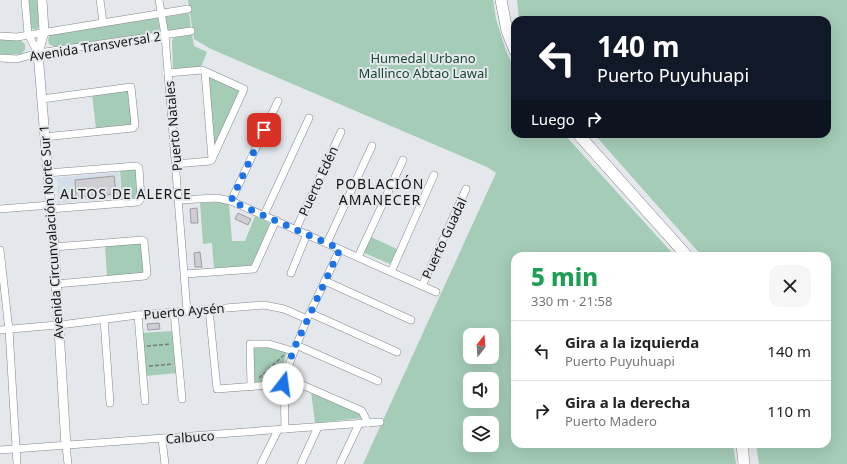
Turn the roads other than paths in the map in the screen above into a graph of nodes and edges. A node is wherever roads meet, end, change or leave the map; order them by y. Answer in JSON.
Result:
{"nodes":[{"id":1,"x":25,"y":0,"type":"edge"},
{"id":2,"x":42,"y":0,"type":"edge"},
{"id":3,"x":100,"y":0,"type":"edge"},
{"id":4,"x":159,"y":0,"type":"edge"},
{"id":5,"x":501,"y":0,"type":"edge"},
{"id":6,"x":188,"y":9,"type":"dead end"},
{"id":7,"x":161,"y":13,"type":"junction"},
{"id":8,"x":103,"y":22,"type":"junction"},
{"id":9,"x":44,"y":31,"type":"junction"},
{"id":10,"x":191,"y":31,"type":"dead end"},
{"id":11,"x":28,"y":34,"type":"junction"},
{"id":12,"x":165,"y":35,"type":"junction"},
{"id":13,"x":0,"y":36,"type":"edge"},
{"id":14,"x":511,"y":40,"type":"edge"},
{"id":15,"x":38,"y":53,"type":"junction"},
{"id":16,"x":0,"y":58,"type":"edge"},
{"id":17,"x":206,"y":72,"type":"junction"},
{"id":18,"x":168,"y":73,"type":"junction"},
{"id":19,"x":42,"y":99,"type":"junction"},
{"id":20,"x":278,"y":101,"type":"dead end"},
{"id":21,"x":309,"y":118,"type":"dead end"},
{"id":22,"x":341,"y":132,"type":"dead end"},
{"id":23,"x":44,"y":137,"type":"junction"},
{"id":24,"x":582,"y":138,"type":"edge"},
{"id":25,"x":372,"y":146,"type":"dead end"},
{"id":26,"x":212,"y":159,"type":"junction"},
{"id":27,"x":403,"y":160,"type":"dead end"},
{"id":28,"x":176,"y":164,"type":"junction"},
{"id":29,"x":47,"y":173,"type":"junction"},
{"id":30,"x":434,"y":175,"type":"dead end"},
{"id":31,"x":466,"y":190,"type":"dead end"},
{"id":32,"x":179,"y":200,"type":"junction"},
{"id":33,"x":231,"y":201,"type":"junction"},
{"id":34,"x":50,"y":207,"type":"junction"},
{"id":35,"x":0,"y":210,"type":"edge"},
{"id":36,"x":264,"y":215,"type":"junction"},
{"id":37,"x":276,"y":220,"type":"junction"},
{"id":38,"x":296,"y":229,"type":"junction"},
{"id":39,"x":307,"y":234,"type":"junction"},
{"id":40,"x":327,"y":243,"type":"junction"},
{"id":41,"x":54,"y":247,"type":"junction"},
{"id":42,"x":340,"y":249,"type":"junction"},
{"id":43,"x":0,"y":250,"type":"edge"},
{"id":44,"x":683,"y":252,"type":"edge"},
{"id":45,"x":358,"y":257,"type":"junction"},
{"id":46,"x":391,"y":272,"type":"junction"},
{"id":47,"x":291,"y":273,"type":"dead end"},
{"id":48,"x":184,"y":274,"type":"junction"},
{"id":49,"x":325,"y":282,"type":"junction"},
{"id":50,"x":56,"y":284,"type":"junction"},
{"id":51,"x":422,"y":286,"type":"junction"},
{"id":52,"x":436,"y":292,"type":"dead end"},
{"id":53,"x":209,"y":309,"type":"junction"},
{"id":54,"x":187,"y":311,"type":"junction"},
{"id":55,"x":174,"y":312,"type":"junction"},
{"id":56,"x":138,"y":315,"type":"junction"},
{"id":57,"x":308,"y":316,"type":"junction"},
{"id":58,"x":104,"y":319,"type":"junction"},
{"id":59,"x":411,"y":320,"type":"dead end"},
{"id":60,"x":59,"y":325,"type":"junction"},
{"id":61,"x":0,"y":330,"type":"edge"},
{"id":62,"x":9,"y":330,"type":"junction"},
{"id":63,"x":293,"y":349,"type":"junction"},
{"id":64,"x":397,"y":352,"type":"dead end"},
{"id":65,"x":284,"y":377,"type":"junction"},
{"id":66,"x":378,"y":381,"type":"dead end"},
{"id":67,"x":283,"y":384,"type":"junction"},
{"id":68,"x":251,"y":387,"type":"junction"},
{"id":69,"x":182,"y":399,"type":"dead end"},
{"id":70,"x":145,"y":401,"type":"dead end"},
{"id":71,"x":110,"y":404,"type":"dead end"},
{"id":72,"x":380,"y":422,"type":"dead end"},
{"id":73,"x":368,"y":423,"type":"junction"},
{"id":74,"x":359,"y":424,"type":"junction"},
{"id":75,"x":318,"y":427,"type":"junction"},
{"id":76,"x":282,"y":430,"type":"junction"},
{"id":77,"x":162,"y":439,"type":"junction"},
{"id":78,"x":66,"y":446,"type":"junction"},
{"id":79,"x":742,"y":448,"type":"edge"},
{"id":80,"x":0,"y":450,"type":"edge"},
{"id":81,"x":16,"y":450,"type":"junction"},
{"id":82,"x":17,"y":464,"type":"edge"},
{"id":83,"x":68,"y":464,"type":"edge"},
{"id":84,"x":165,"y":464,"type":"edge"},
{"id":85,"x":261,"y":464,"type":"edge"},
{"id":86,"x":301,"y":464,"type":"edge"},
{"id":87,"x":340,"y":464,"type":"edge"},
{"id":88,"x":744,"y":464,"type":"edge"}],
"edges":[{"from":1,"to":11,"type":"street"},
{"from":2,"to":9,"type":"street","name":"Avenida Circunvalación Norte Sur 1"},
{"from":3,"to":8,"type":"street"},
{"from":4,"to":7,"type":"street","name":"Puerto Natales"},
{"from":5,"to":14,"type":"main road"},
{"from":6,"to":7,"type":"street","name":"Avenida Transversal 2"},
{"from":7,"to":8,"type":"street","name":"Avenida Transversal 2"},
{"from":7,"to":12,"type":"street","name":"Puerto Natales"},
{"from":8,"to":9,"type":"street","name":"Avenida Transversal 2"},
{"from":9,"to":11,"type":"street","name":"Avenida Transversal 2"},
{"from":9,"to":15,"type":"street","name":"Avenida Circunvalación Norte Sur 1"},
{"from":10,"to":12,"type":"street","name":"Avenida Transversal 2"},
{"from":11,"to":13,"type":"street","name":"Avenida Transversal 2"},
{"from":11,"to":15,"type":"street"},
{"from":12,"to":15,"type":"street","name":"Avenida Transversal 2"},
{"from":12,"to":18,"type":"street","name":"Puerto Natales"},
{"from":15,"to":16,"type":"street","name":"Avenida Transversal 2"},
{"from":15,"to":19,"type":"street","name":"Avenida Circunvalación Norte Sur 1"},
{"from":17,"to":18,"type":"street"},
{"from":17,"to":26,"type":"street"},
{"from":17,"to":26,"type":"street"},
{"from":18,"to":28,"type":"street","name":"Puerto Natales"},
{"from":19,"to":23,"type":"street","name":"Avenida Circunvalación Norte Sur 1"},
{"from":19,"to":23,"type":"street"},
{"from":20,"to":33,"type":"street"},
{"from":21,"to":36,"type":"street"},
{"from":22,"to":38,"type":"street","name":"Puerto Edén"},
{"from":23,"to":29,"type":"street","name":"Avenida Circunvalación Norte Sur 1"},
{"from":24,"to":44,"type":"main road"},
{"from":25,"to":40,"type":"street"},
{"from":26,"to":28,"type":"street"},
{"from":27,"to":45,"type":"street"},
{"from":28,"to":32,"type":"street","name":"Puerto Natales"},
{"from":29,"to":34,"type":"street","name":"Avenida Circunvalación Norte Sur 1"},
{"from":29,"to":34,"type":"street"},
{"from":30,"to":46,"type":"street"},
{"from":31,"to":51,"type":"street","name":"Puerto Guadal"},
{"from":32,"to":33,"type":"street"},
{"from":32,"to":48,"type":"street","name":"Puerto Natales"},
{"from":33,"to":36,"type":"street"},
{"from":34,"to":35,"type":"street"},
{"from":34,"to":41,"type":"street","name":"Avenida Circunvalación Norte Sur 1"},
{"from":36,"to":37,"type":"street"},
{"from":37,"to":38,"type":"street"},
{"from":37,"to":48,"type":"street"},
{"from":38,"to":39,"type":"street"},
{"from":39,"to":40,"type":"street"},
{"from":39,"to":47,"type":"street"},
{"from":40,"to":42,"type":"street"},
{"from":41,"to":50,"type":"street","name":"Avenida Circunvalación Norte Sur 1"},
{"from":41,"to":50,"type":"street"},
{"from":42,"to":45,"type":"street"},
{"from":42,"to":49,"type":"street"},
{"from":43,"to":62,"type":"street"},
{"from":45,"to":46,"type":"street"},
{"from":46,"to":51,"type":"street"},
{"from":48,"to":54,"type":"street","name":"Puerto Natales"},
{"from":49,"to":57,"type":"street"},
{"from":49,"to":59,"type":"street"},
{"from":50,"to":60,"type":"street","name":"Avenida Circunvalación Norte Sur 1"},
{"from":51,"to":52,"type":"street"},
{"from":53,"to":54,"type":"street","name":"Puerto Aysén"},
{"from":53,"to":57,"type":"street","name":"Puerto Aysén"},
{"from":53,"to":68,"type":"street"},
{"from":54,"to":55,"type":"street","name":"Puerto Aysén"},
{"from":55,"to":56,"type":"street","name":"Puerto Aysén"},
{"from":55,"to":69,"type":"street"},
{"from":56,"to":58,"type":"street","name":"Puerto Aysén"},
{"from":56,"to":70,"type":"street"},
{"from":57,"to":63,"type":"street"},
{"from":57,"to":64,"type":"street","name":"Puerto Aysén"},
{"from":58,"to":60,"type":"street","name":"Puerto Aysén"},
{"from":58,"to":71,"type":"street"},
{"from":60,"to":62,"type":"street","name":"Puerto Aysén"},
{"from":60,"to":78,"type":"street","name":"Avenida Circunvalación Norte Sur 1"},
{"from":61,"to":62,"type":"street","name":"Puerto Aysén"},
{"from":62,"to":81,"type":"street"},
{"from":63,"to":65,"type":"street"},
{"from":63,"to":66,"type":"street"},
{"from":63,"to":68,"type":"street"},
{"from":65,"to":67,"type":"street"},
{"from":65,"to":73,"type":"street"},
{"from":67,"to":68,"type":"street"},
{"from":67,"to":76,"type":"street"},
{"from":72,"to":73,"type":"street","name":"Calbuco"},
{"from":73,"to":74,"type":"street","name":"Calbuco"},
{"from":74,"to":75,"type":"street","name":"Calbuco"},
{"from":74,"to":87,"type":"street"},
{"from":75,"to":76,"type":"street","name":"Calbuco"},
{"from":75,"to":86,"type":"street"},
{"from":76,"to":77,"type":"street","name":"Calbuco"},
{"from":76,"to":85,"type":"street"},
{"from":77,"to":78,"type":"street","name":"Calbuco"},
{"from":77,"to":84,"type":"street"},
{"from":78,"to":81,"type":"street","name":"Calbuco"},
{"from":78,"to":83,"type":"street","name":"Avenida Circunvalación Norte Sur 1"},
{"from":79,"to":88,"type":"main road"},
{"from":80,"to":81,"type":"street","name":"Calbuco"},
{"from":81,"to":82,"type":"street"}]}
